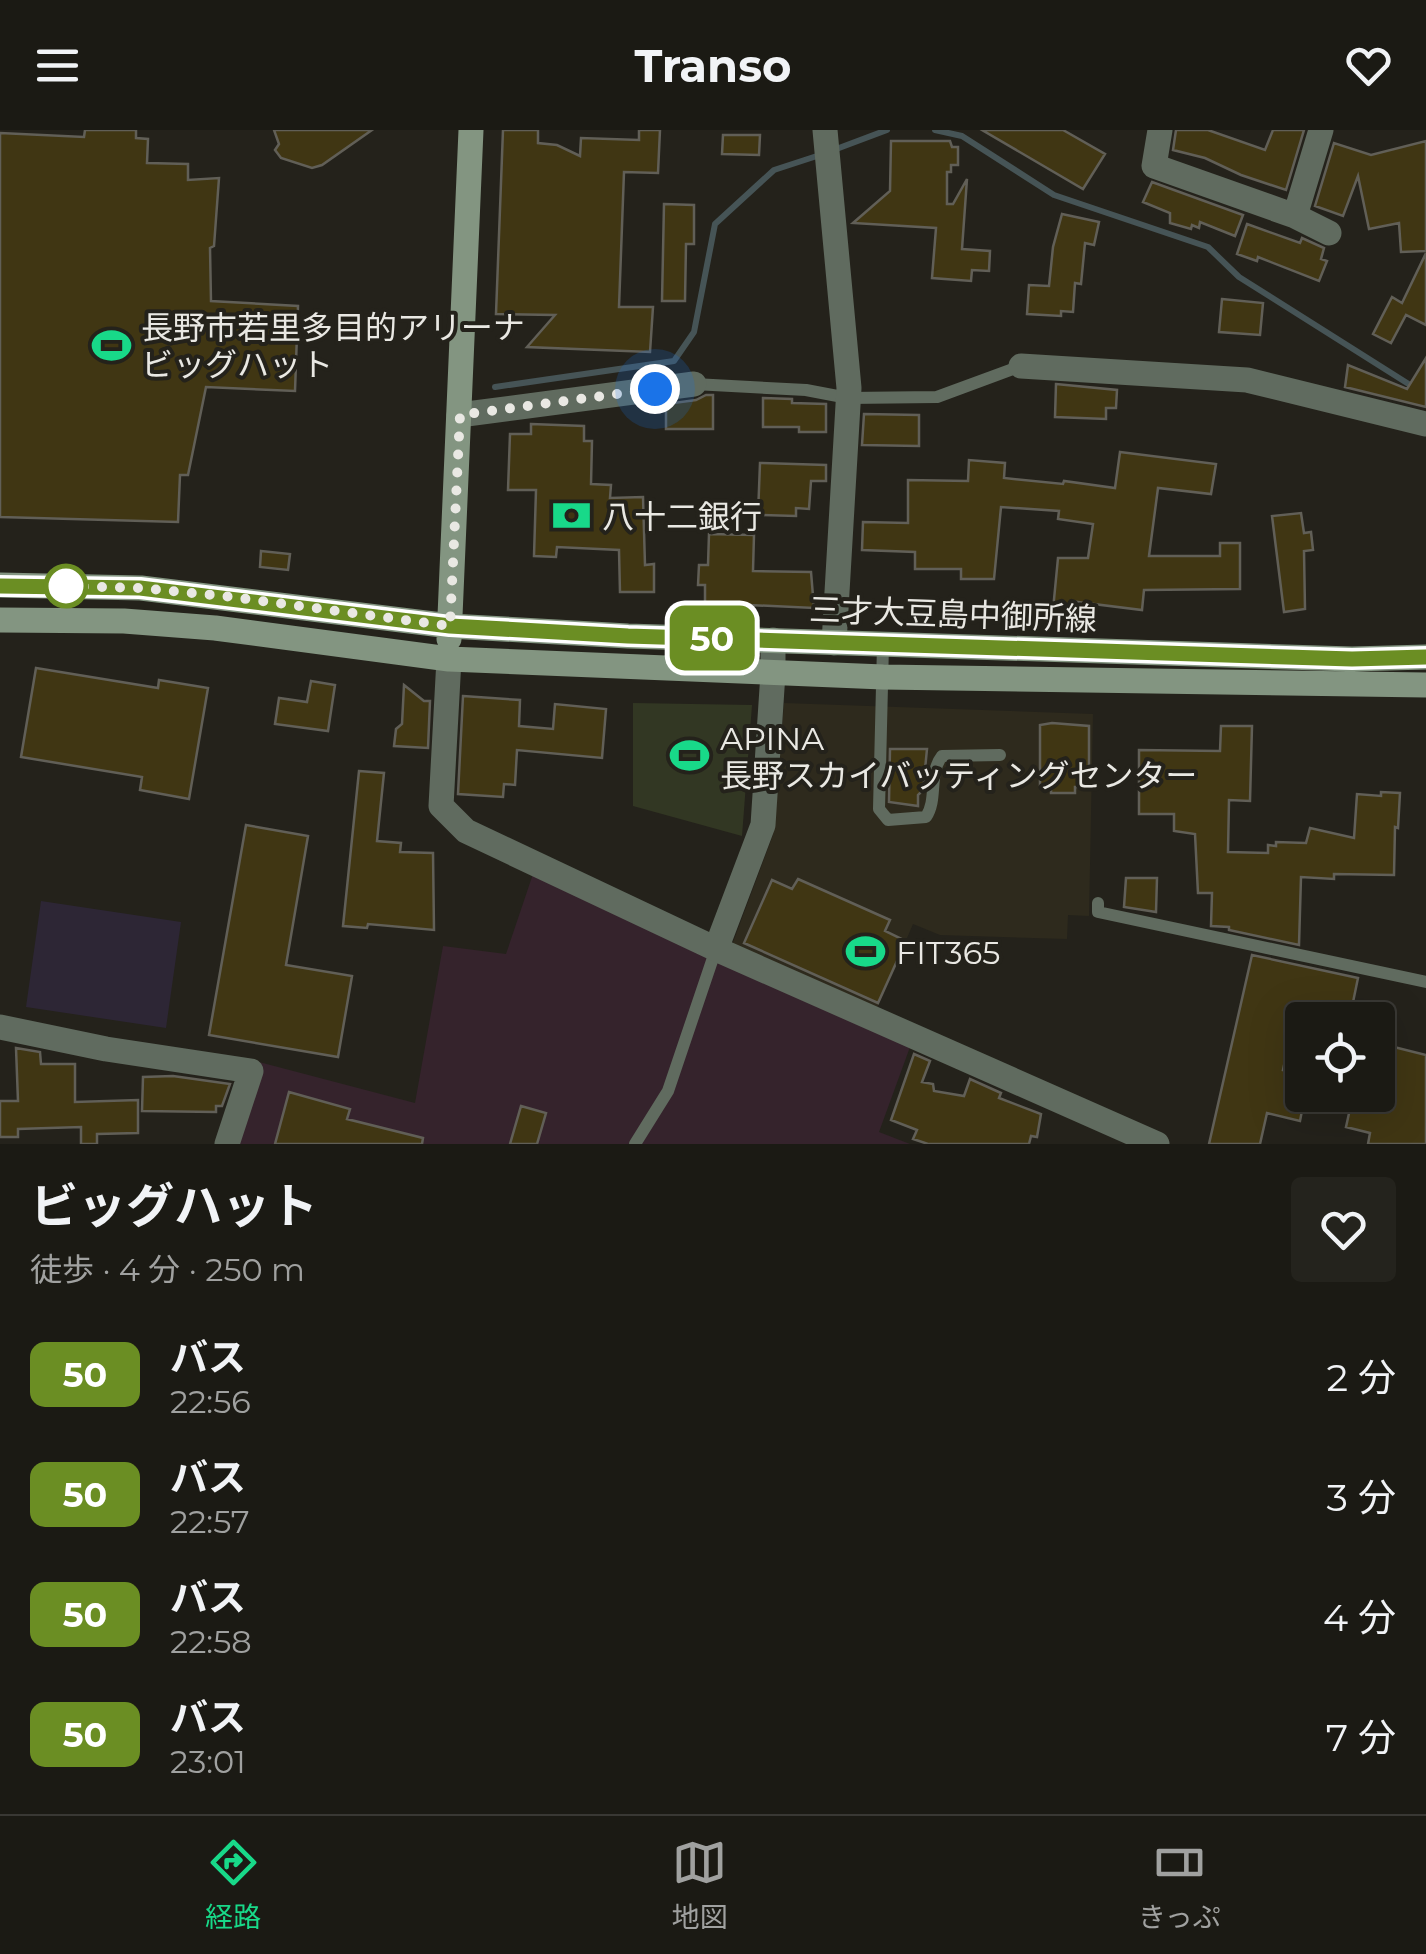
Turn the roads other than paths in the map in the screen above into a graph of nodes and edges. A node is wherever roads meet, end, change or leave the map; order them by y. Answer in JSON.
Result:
{"nodes":[{"id":1,"x":471,"y":130,"type":"edge"},
{"id":2,"x":1160,"y":130,"type":"edge"},
{"id":3,"x":1321,"y":130,"type":"edge"},
{"id":4,"x":826,"y":145,"type":"edge"},
{"id":5,"x":1295,"y":216,"type":"junction"},
{"id":6,"x":1328,"y":233,"type":"dead end"},
{"id":7,"x":1021,"y":366,"type":"joint"},
{"id":8,"x":694,"y":384,"type":"joint"},
{"id":9,"x":848,"y":398,"type":"junction"},
{"id":10,"x":460,"y":415,"type":"junction"},
{"id":11,"x":1426,"y":424,"type":"edge"},
{"id":12,"x":0,"y":586,"type":"edge"},
{"id":13,"x":0,"y":620,"type":"edge"},
{"id":14,"x":450,"y":626,"type":"junction"},
{"id":15,"x":773,"y":640,"type":"junction"},
{"id":16,"x":834,"y":643,"type":"junction"},
{"id":17,"x":883,"y":645,"type":"junction"},
{"id":18,"x":1426,"y":657,"type":"edge"},
{"id":19,"x":449,"y":659,"type":"junction"},
{"id":20,"x":774,"y":673,"type":"junction"},
{"id":21,"x":882,"y":677,"type":"junction"},
{"id":22,"x":1426,"y":684,"type":"edge"},
{"id":23,"x":1000,"y":756,"type":"dead end"},
{"id":24,"x":1098,"y":903,"type":"dead end"},
{"id":25,"x":716,"y":949,"type":"junction"},
{"id":26,"x":1426,"y":982,"type":"edge"},
{"id":27,"x":0,"y":1027,"type":"edge"},
{"id":28,"x":227,"y":1144,"type":"edge"},
{"id":29,"x":636,"y":1144,"type":"edge"},
{"id":30,"x":1158,"y":1144,"type":"edge"}],
"edges":[{"from":1,"to":10,"type":"main road"},
{"from":2,"to":5,"type":"street"},
{"from":3,"to":5,"type":"street"},
{"from":4,"to":9,"type":"street"},
{"from":5,"to":6,"type":"street"},
{"from":7,"to":9,"type":"lane"},
{"from":7,"to":11,"type":"street"},
{"from":8,"to":9,"type":"lane"},
{"from":8,"to":10,"type":"street"},
{"from":9,"to":16,"type":"street"},
{"from":10,"to":14,"type":"main road"},
{"from":12,"to":14,"type":"main road","name":"三才大豆島中御所線"},
{"from":13,"to":19,"type":"main road","name":"三才大豆島中御所線"},
{"from":14,"to":15,"type":"main road","name":"三才大豆島中御所線"},
{"from":14,"to":19,"type":"main road"},
{"from":15,"to":16,"type":"main road","name":"三才大豆島中御所線"},
{"from":15,"to":20,"type":"street"},
{"from":16,"to":17,"type":"main road","name":"三才大豆島中御所線"},
{"from":17,"to":18,"type":"main road","name":"三才大豆島中御所線"},
{"from":17,"to":21,"type":"lane"},
{"from":19,"to":20,"type":"main road","name":"三才大豆島中御所線"},
{"from":19,"to":25,"type":"street"},
{"from":20,"to":21,"type":"main road","name":"三才大豆島中御所線"},
{"from":20,"to":25,"type":"street"},
{"from":21,"to":22,"type":"main road","name":"三才大豆島中御所線"},
{"from":21,"to":23,"type":"lane"},
{"from":24,"to":26,"type":"lane"},
{"from":25,"to":29,"type":"lane"},
{"from":25,"to":30,"type":"street"},
{"from":27,"to":28,"type":"street"}]}
